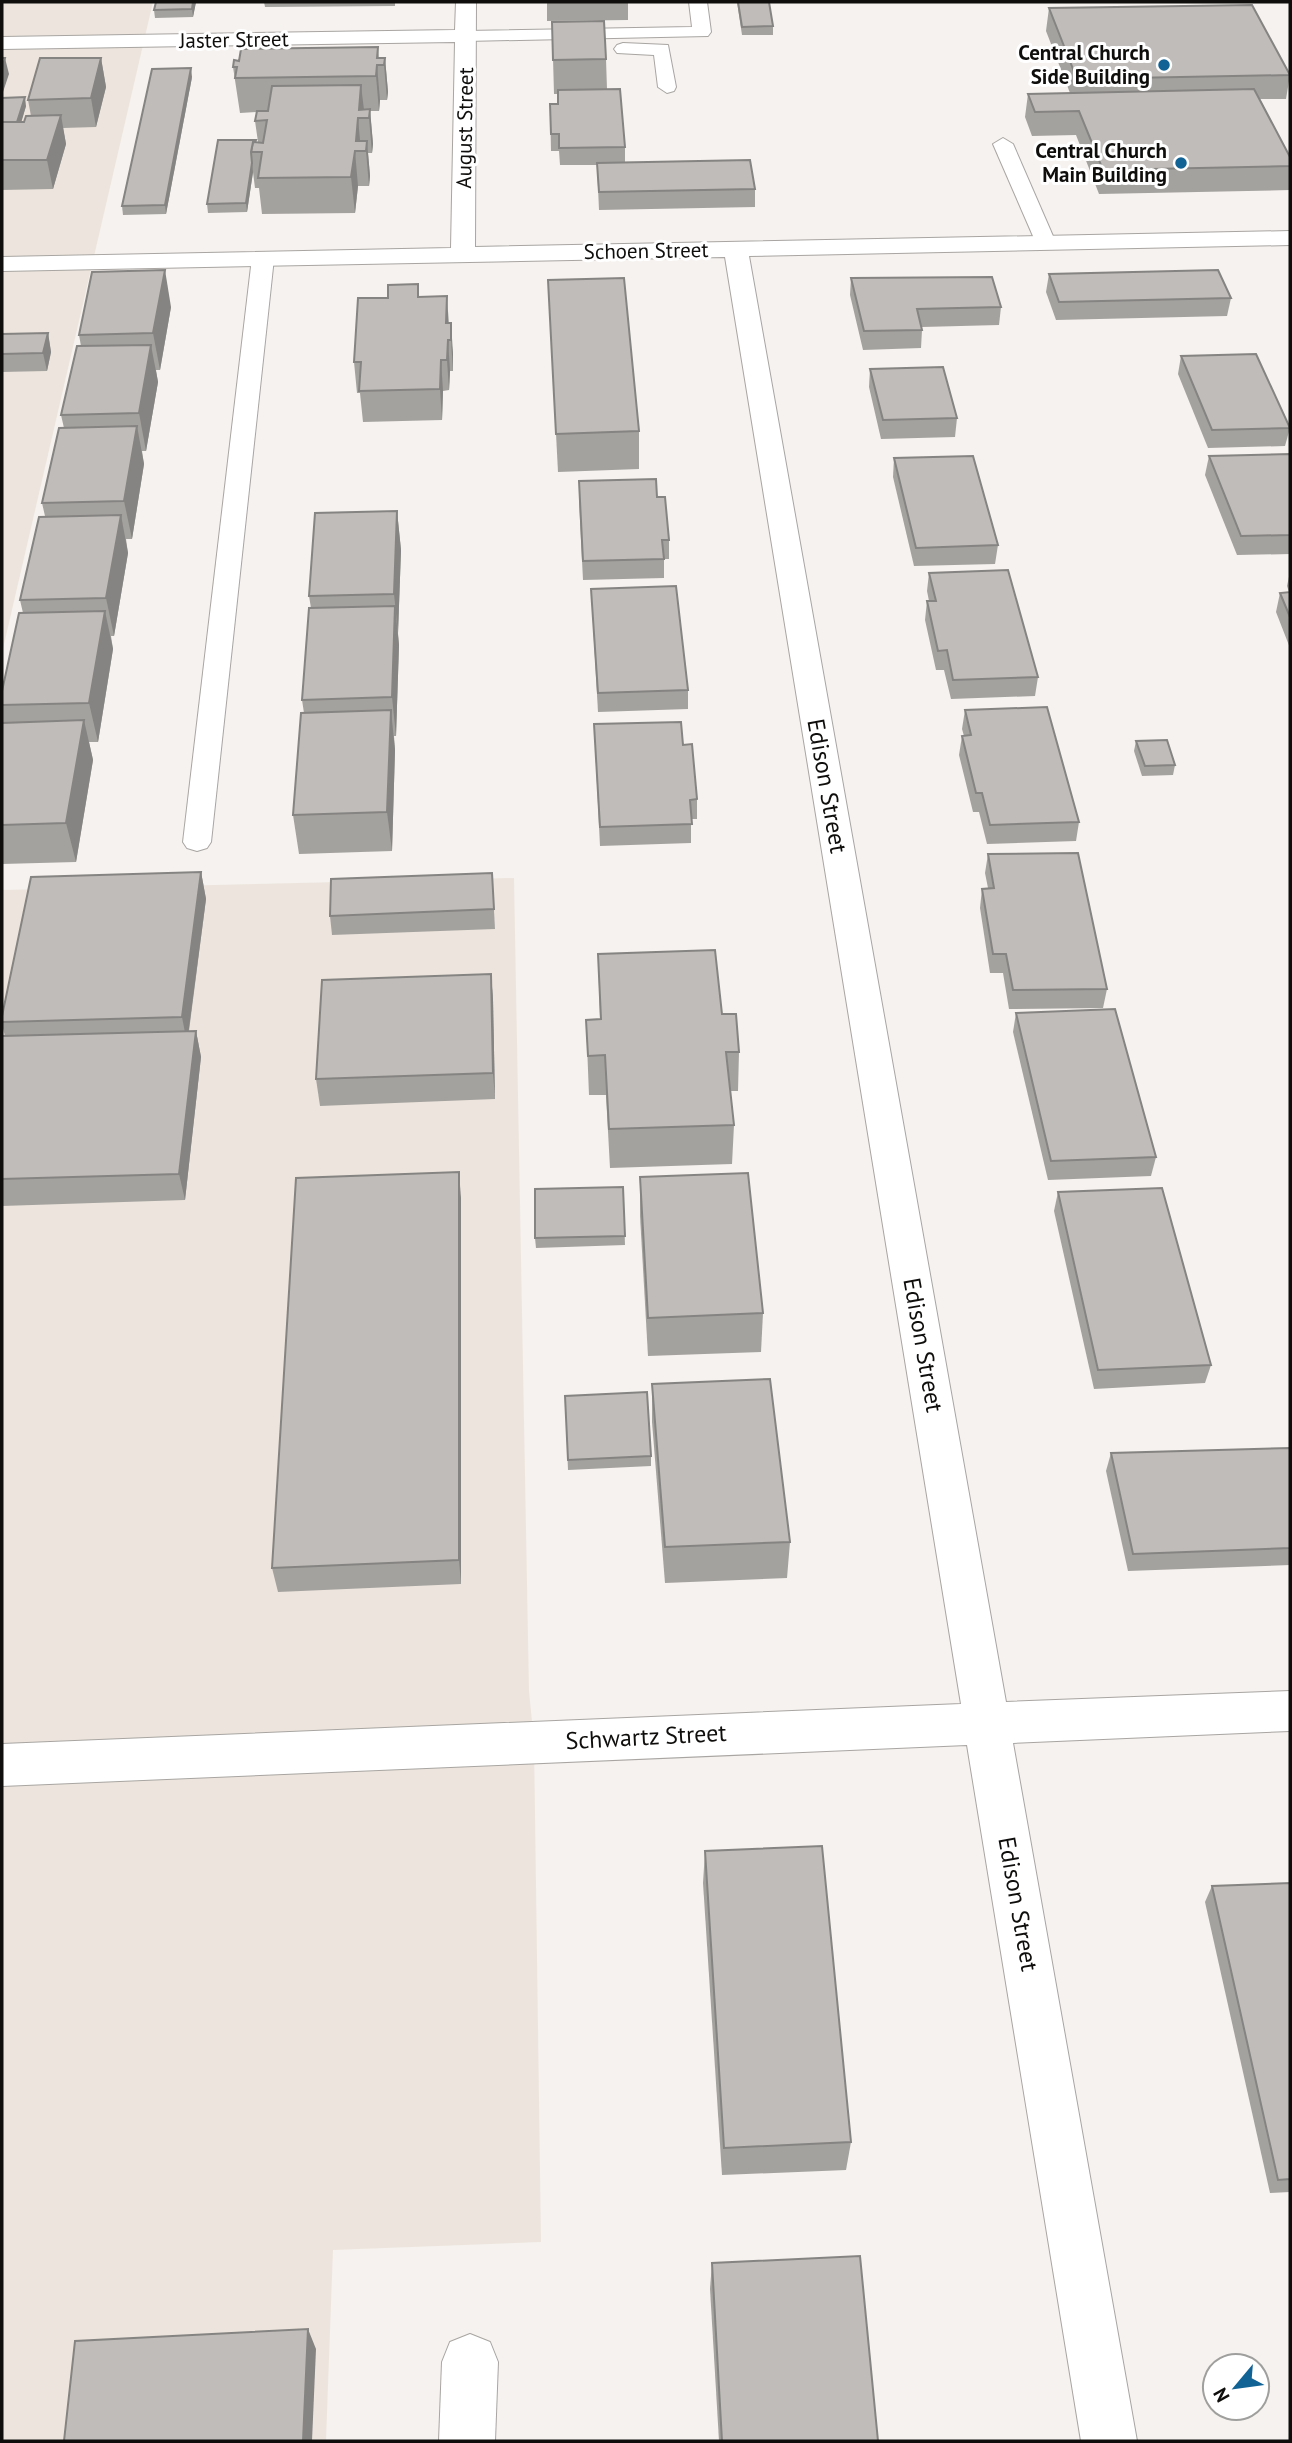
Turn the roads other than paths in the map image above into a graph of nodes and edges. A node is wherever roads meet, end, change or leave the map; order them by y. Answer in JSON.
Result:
{"nodes":[{"id":1,"x":466,"y":2,"type":"edge"},
{"id":2,"x":698,"y":2,"type":"edge"},
{"id":3,"x":2,"y":43,"type":"edge"},
{"id":4,"x":466,"y":44,"type":"junction"},
{"id":5,"x":667,"y":87,"type":"dead end"},
{"id":6,"x":1003,"y":144,"type":"dead end"},
{"id":7,"x":1289,"y":242,"type":"edge"},
{"id":8,"x":1046,"y":243,"type":"junction"},
{"id":9,"x":736,"y":249,"type":"junction"},
{"id":10,"x":463,"y":254,"type":"junction"},
{"id":11,"x":263,"y":258,"type":"junction"},
{"id":12,"x":2,"y":264,"type":"edge"},
{"id":13,"x":197,"y":842,"type":"dead end"},
{"id":14,"x":1290,"y":1711,"type":"edge"},
{"id":15,"x":986,"y":1722,"type":"junction"},
{"id":16,"x":2,"y":1765,"type":"edge"},
{"id":17,"x":470,"y":2362,"type":"dead end"},
{"id":18,"x":467,"y":2441,"type":"edge"},
{"id":19,"x":1109,"y":2441,"type":"edge"}],
"edges":[{"from":1,"to":4,"type":"street","name":"August Street"},
{"from":2,"to":4,"type":"lane"},
{"from":3,"to":4,"type":"street","name":"Jaster Street"},
{"from":4,"to":5,"type":"lane"},
{"from":4,"to":10,"type":"street","name":"August Street"},
{"from":6,"to":8,"type":"lane"},
{"from":7,"to":8,"type":"street","name":"Schoen Street"},
{"from":8,"to":9,"type":"street","name":"Schoen Street"},
{"from":9,"to":10,"type":"street","name":"Schoen Street"},
{"from":9,"to":15,"type":"street","name":"Edison Street"},
{"from":10,"to":11,"type":"street","name":"Schoen Street"},
{"from":11,"to":12,"type":"street","name":"Schoen Street"},
{"from":11,"to":13,"type":"lane"},
{"from":14,"to":15,"type":"street","name":"Schwartz Street"},
{"from":15,"to":16,"type":"street","name":"Schwartz Street"},
{"from":15,"to":19,"type":"street","name":"Edison Street"},
{"from":17,"to":18,"type":"street"}]}
